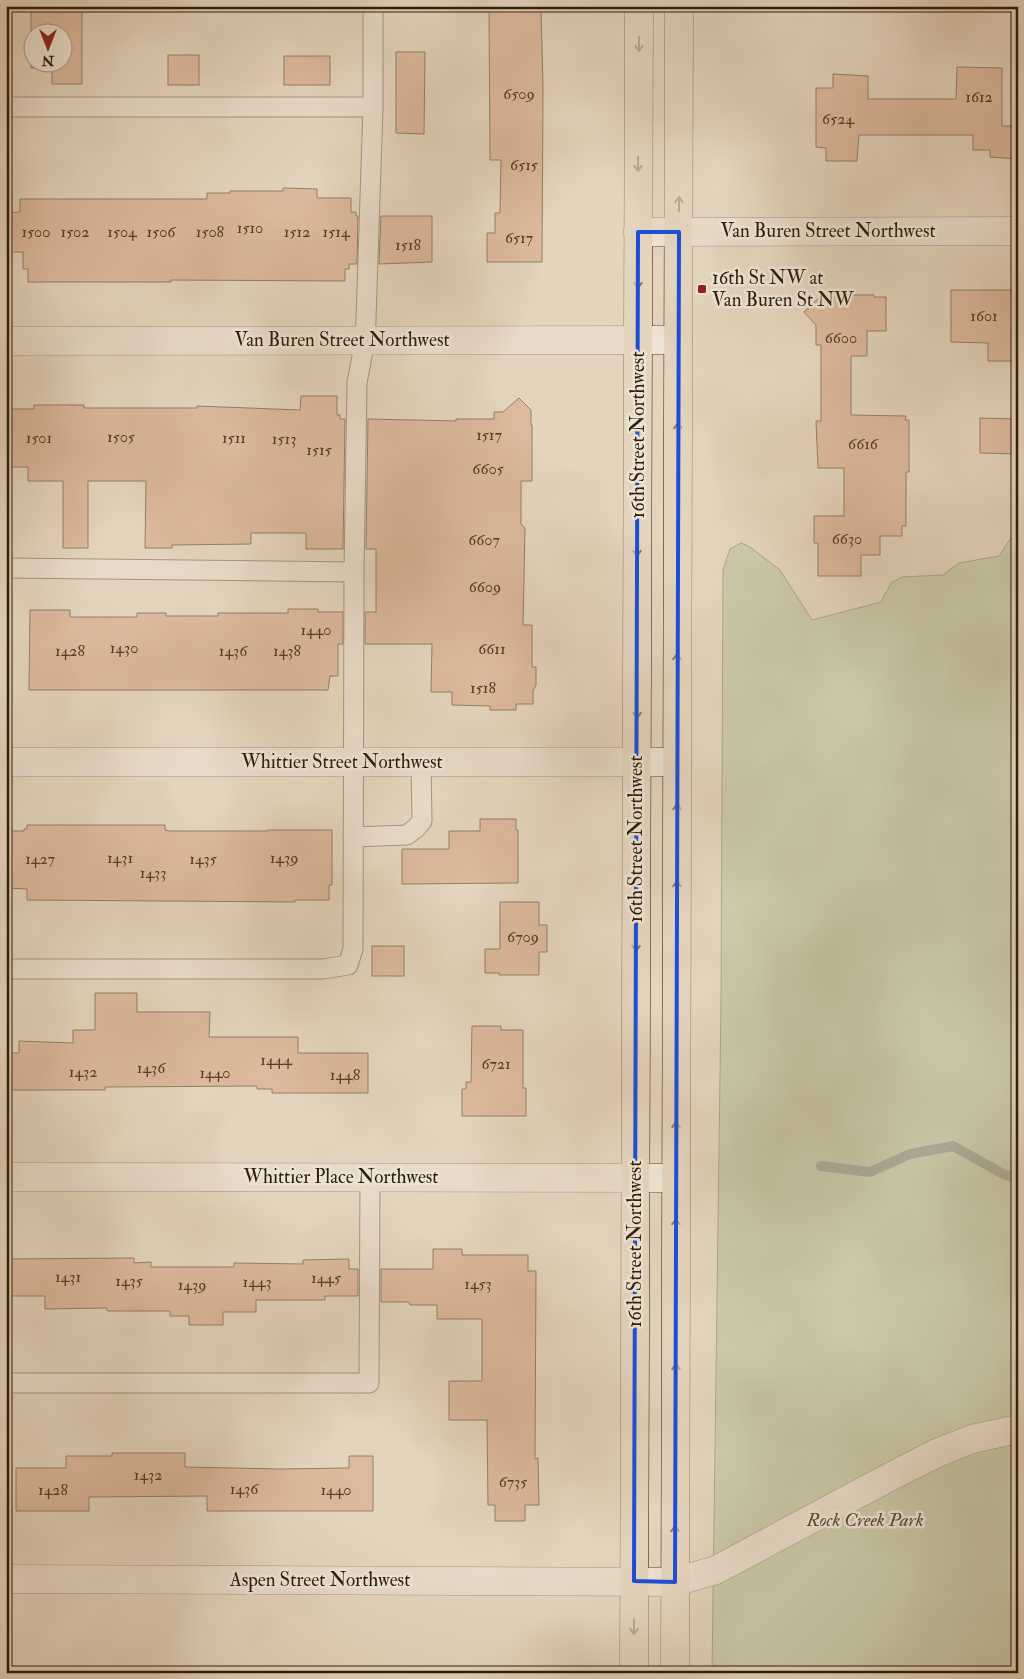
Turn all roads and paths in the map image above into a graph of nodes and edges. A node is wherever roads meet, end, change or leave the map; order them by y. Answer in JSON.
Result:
{"nodes":[{"id":1,"x":373,"y":6,"type":"edge"},
{"id":2,"x":639,"y":6,"type":"edge"},
{"id":3,"x":679,"y":6,"type":"edge"},
{"id":4,"x":6,"y":107,"type":"edge"},
{"id":5,"x":373,"y":107,"type":"junction"},
{"id":6,"x":1018,"y":231,"type":"edge"},
{"id":7,"x":638,"y":232,"type":"junction"},
{"id":8,"x":679,"y":232,"type":"junction"},
{"id":9,"x":366,"y":340,"type":"junction"},
{"id":10,"x":638,"y":340,"type":"junction"},
{"id":11,"x":678,"y":340,"type":"junction"},
{"id":12,"x":6,"y":341,"type":"edge"},
{"id":13,"x":6,"y":568,"type":"edge"},
{"id":14,"x":354,"y":572,"type":"junction"},
{"id":15,"x":6,"y":762,"type":"edge"},
{"id":16,"x":352,"y":762,"type":"junction"},
{"id":17,"x":421,"y":762,"type":"junction"},
{"id":18,"x":637,"y":762,"type":"junction"},
{"id":19,"x":677,"y":762,"type":"junction"},
{"id":20,"x":353,"y":837,"type":"junction"},
{"id":21,"x":6,"y":969,"type":"edge"},
{"id":22,"x":6,"y":1177,"type":"edge"},
{"id":23,"x":370,"y":1177,"type":"junction"},
{"id":24,"x":635,"y":1178,"type":"junction"},
{"id":25,"x":676,"y":1178,"type":"junction"},
{"id":26,"x":6,"y":1383,"type":"edge"},
{"id":27,"x":1018,"y":1429,"type":"edge"},
{"id":28,"x":6,"y":1579,"type":"edge"},
{"id":29,"x":634,"y":1581,"type":"junction"},
{"id":30,"x":675,"y":1582,"type":"junction"},
{"id":31,"x":634,"y":1673,"type":"edge"},
{"id":32,"x":675,"y":1673,"type":"edge"}],
"edges":[{"from":1,"to":5,"type":"lane"},
{"from":2,"to":7,"type":"main road","name":"16th Street Northwest","one_way":true},
{"from":8,"to":3,"type":"main road","one_way":true},
{"from":4,"to":5,"type":"lane"},
{"from":5,"to":9,"type":"lane"},
{"from":6,"to":8,"type":"street","name":"Van Buren Street Northwest"},
{"from":7,"to":8,"type":"street","name":"Van Buren Street Northwest"},
{"from":7,"to":10,"type":"main road","name":"16th Street Northwest","one_way":true},
{"from":8,"to":11,"type":"main road"},
{"from":9,"to":10,"type":"street","name":"Van Buren Street Northwest"},
{"from":9,"to":12,"type":"street","name":"Van Buren Street Northwest"},
{"from":9,"to":14,"type":"lane"},
{"from":10,"to":11,"type":"street","name":"Van Buren Street Northwest"},
{"from":10,"to":18,"type":"main road","name":"16th Street Northwest","one_way":true},
{"from":19,"to":11,"type":"main road","one_way":true},
{"from":13,"to":14,"type":"lane"},
{"from":14,"to":16,"type":"lane"},
{"from":15,"to":16,"type":"street","name":"Whittier Street Northwest"},
{"from":16,"to":17,"type":"street","name":"Whittier Street Northwest"},
{"from":16,"to":20,"type":"lane"},
{"from":17,"to":18,"type":"street","name":"Whittier Street Northwest"},
{"from":17,"to":20,"type":"lane"},
{"from":18,"to":19,"type":"street","name":"Whittier Street Northwest"},
{"from":18,"to":24,"type":"main road","name":"16th Street Northwest","one_way":true},
{"from":25,"to":19,"type":"main road","one_way":true},
{"from":20,"to":21,"type":"lane"},
{"from":22,"to":23,"type":"street","name":"Whittier Place Northwest"},
{"from":23,"to":24,"type":"street","name":"Whittier Place Northwest"},
{"from":23,"to":26,"type":"lane"},
{"from":24,"to":25,"type":"street","name":"Whittier Place Northwest"},
{"from":24,"to":29,"type":"main road","name":"16th Street Northwest"},
{"from":30,"to":25,"type":"main road","one_way":true},
{"from":27,"to":30,"type":"street","name":"Aspen Street Northwest"},
{"from":28,"to":29,"type":"street","name":"Aspen Street Northwest"},
{"from":29,"to":30,"type":"street","name":"Aspen Street Northwest"},
{"from":29,"to":31,"type":"main road","name":"16th Street Northwest","one_way":true},
{"from":30,"to":32,"type":"main road"}]}
